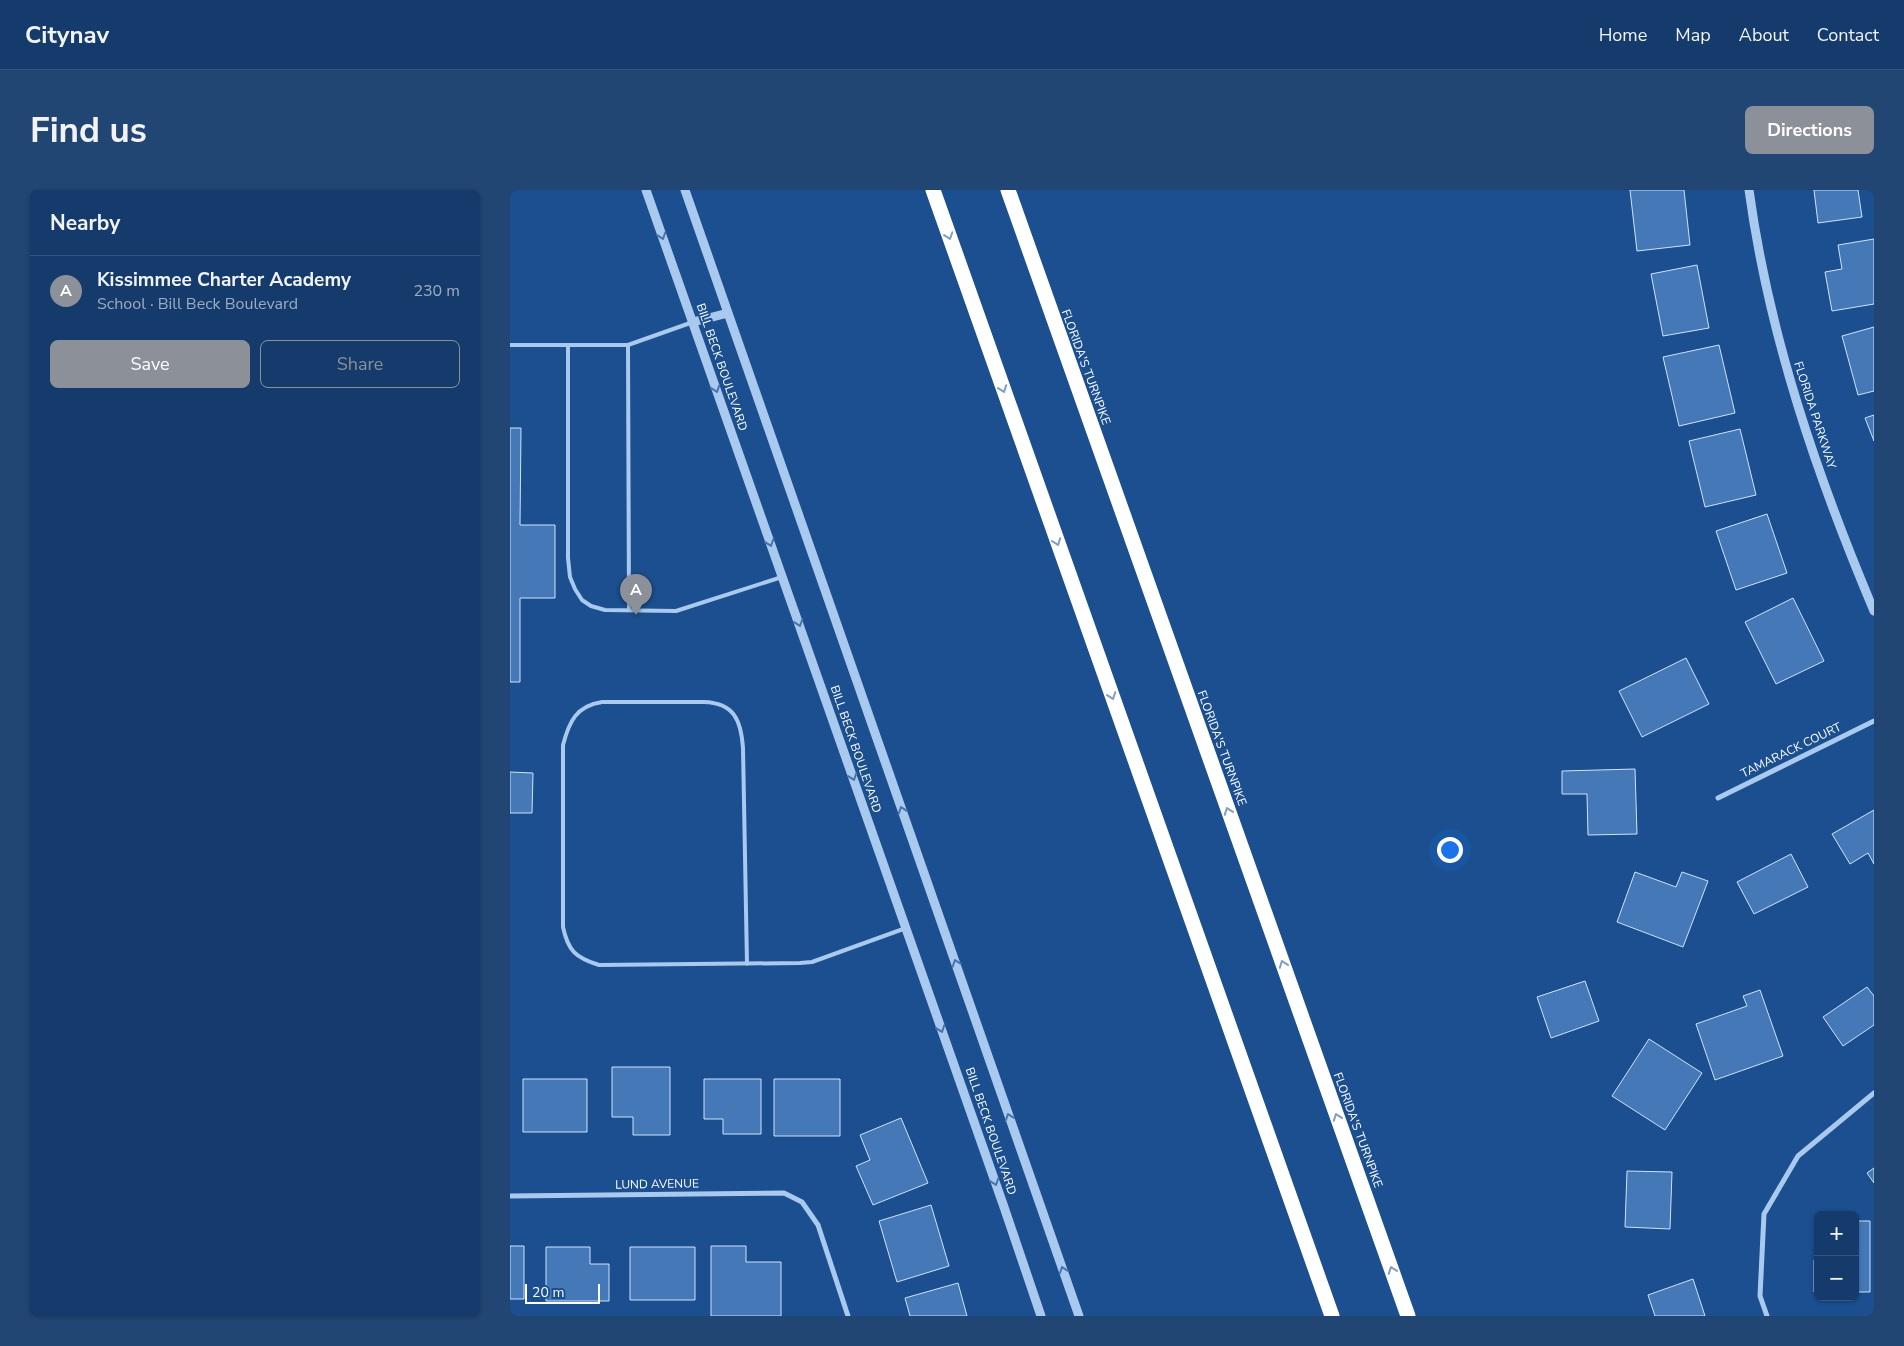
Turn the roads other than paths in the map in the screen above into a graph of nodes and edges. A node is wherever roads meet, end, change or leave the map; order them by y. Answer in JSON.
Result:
{"nodes":[{"id":1,"x":646,"y":190,"type":"edge"},
{"id":2,"x":685,"y":190,"type":"edge"},
{"id":3,"x":933,"y":190,"type":"edge"},
{"id":4,"x":1008,"y":190,"type":"edge"},
{"id":5,"x":1749,"y":190,"type":"edge"},
{"id":6,"x":728,"y":313,"type":"junction"},
{"id":7,"x":693,"y":322,"type":"junction"},
{"id":8,"x":510,"y":345,"type":"edge"},
{"id":9,"x":568,"y":345,"type":"junction"},
{"id":10,"x":628,"y":345,"type":"junction"},
{"id":11,"x":782,"y":577,"type":"junction"},
{"id":12,"x":629,"y":610,"type":"junction"},
{"id":13,"x":1874,"y":610,"type":"edge"},
{"id":14,"x":1874,"y":721,"type":"edge"},
{"id":15,"x":1718,"y":798,"type":"dead end"},
{"id":16,"x":906,"y":928,"type":"junction"},
{"id":17,"x":747,"y":964,"type":"junction"},
{"id":18,"x":1874,"y":1093,"type":"edge"},
{"id":19,"x":510,"y":1196,"type":"edge"},
{"id":20,"x":848,"y":1316,"type":"edge"},
{"id":21,"x":1040,"y":1316,"type":"edge"},
{"id":22,"x":1079,"y":1316,"type":"edge"},
{"id":23,"x":1332,"y":1316,"type":"edge"},
{"id":24,"x":1408,"y":1316,"type":"edge"},
{"id":25,"x":1767,"y":1316,"type":"edge"}],
"edges":[{"from":1,"to":7,"type":"street","name":"BILL BECK BOULEVARD","one_way":true},
{"from":2,"to":6,"type":"street","name":"BILL BECK BOULEVARD"},
{"from":3,"to":23,"type":"highway","one_way":true},
{"from":24,"to":4,"type":"highway","name":"FLORIDA'S TURNPIKE","one_way":true},
{"from":5,"to":13,"type":"street","name":"FLORIDA PARKWAY"},
{"from":6,"to":7,"type":"street"},
{"from":22,"to":6,"type":"street","name":"BILL BECK BOULEVARD","one_way":true},
{"from":7,"to":10,"type":"lane"},
{"from":7,"to":11,"type":"street","name":"BILL BECK BOULEVARD","one_way":true},
{"from":8,"to":9,"type":"lane"},
{"from":9,"to":10,"type":"lane"},
{"from":9,"to":12,"type":"lane"},
{"from":10,"to":12,"type":"lane"},
{"from":11,"to":12,"type":"lane"},
{"from":11,"to":16,"type":"street","name":"BILL BECK BOULEVARD","one_way":true},
{"from":14,"to":15,"type":"street","name":"TAMARACK COURT"},
{"from":16,"to":17,"type":"lane"},
{"from":16,"to":21,"type":"street","name":"BILL BECK BOULEVARD","one_way":true},
{"from":17,"to":17,"type":"lane"},
{"from":18,"to":25,"type":"street"},
{"from":19,"to":20,"type":"street","name":"LUND AVENUE"}]}
